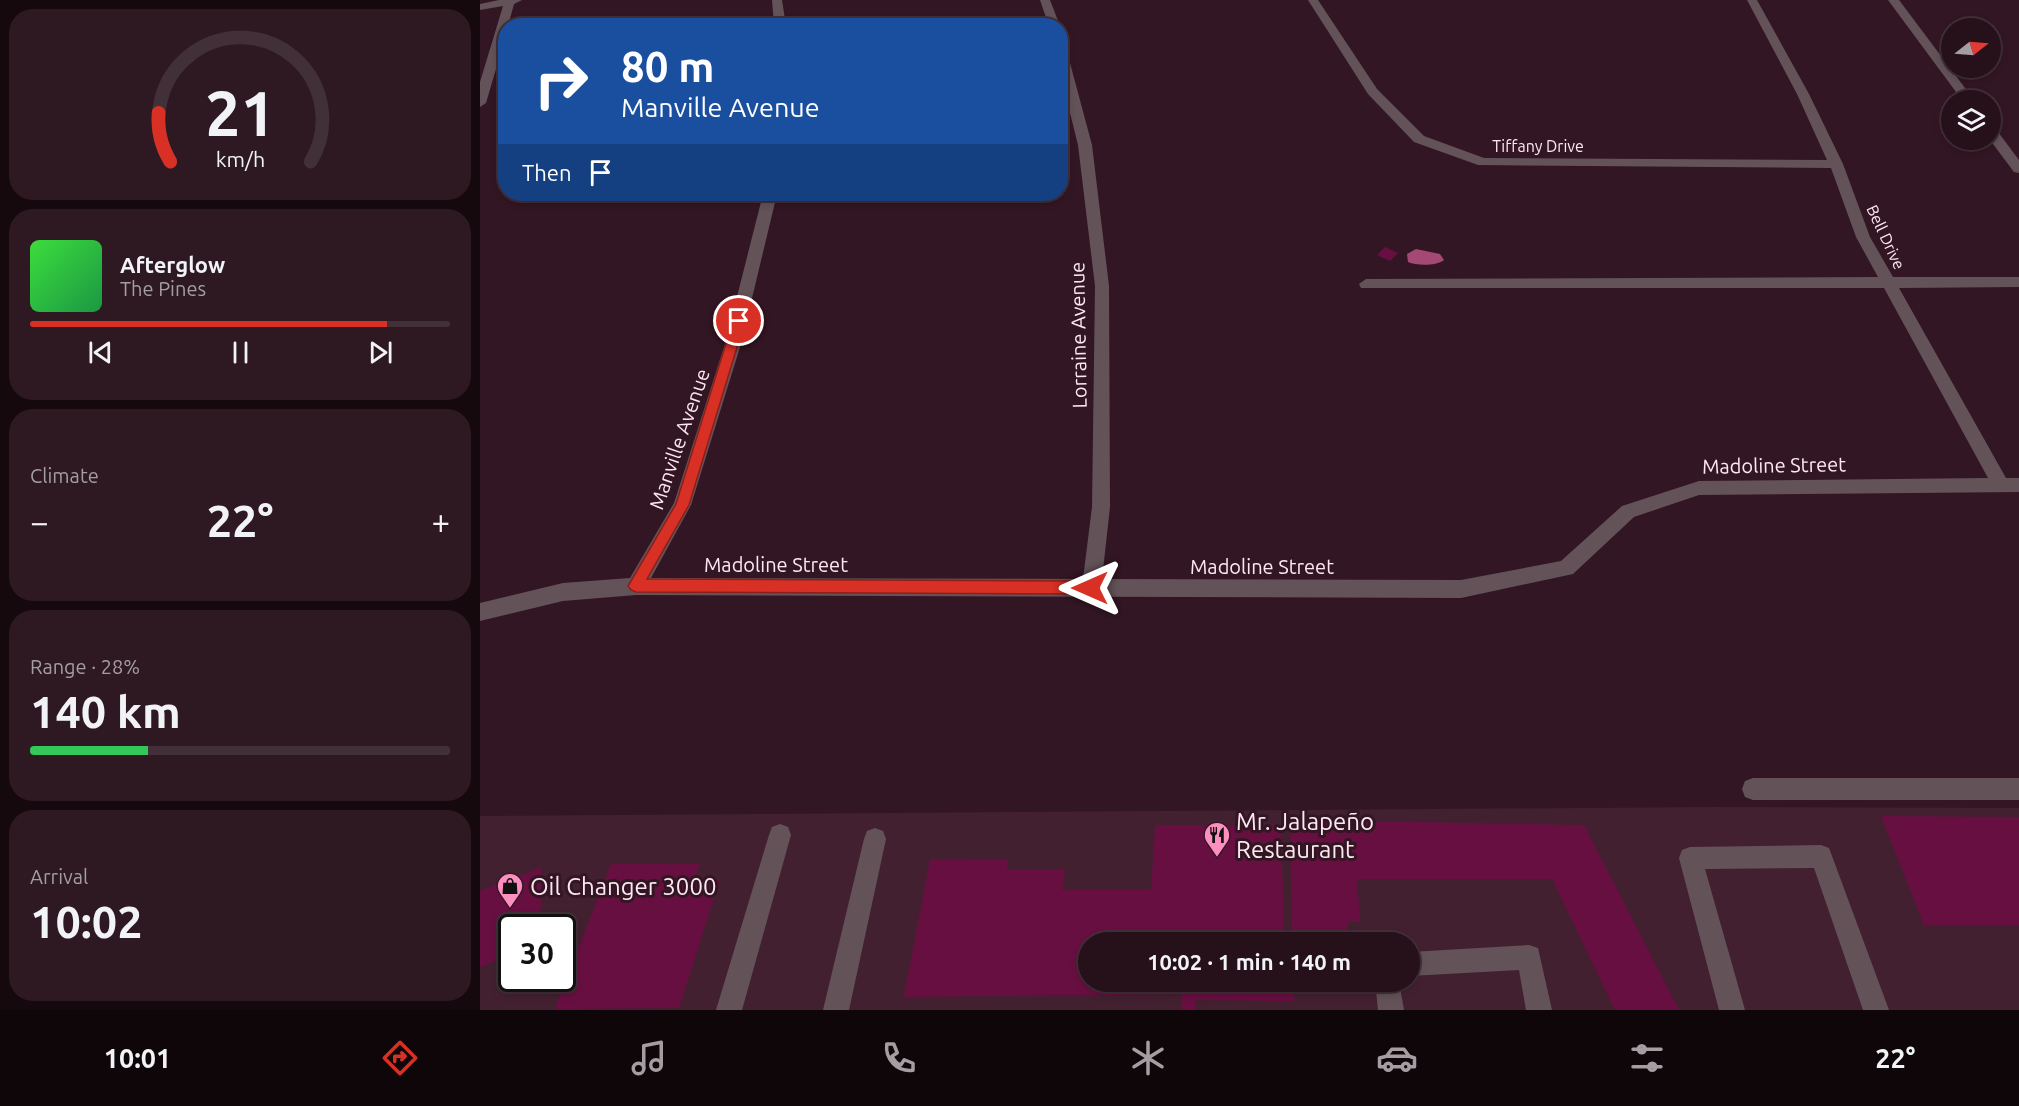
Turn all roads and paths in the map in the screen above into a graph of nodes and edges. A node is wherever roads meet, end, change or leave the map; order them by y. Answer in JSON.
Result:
{"nodes":[{"id":1,"x":512,"y":0,"type":"edge"},
{"id":2,"x":777,"y":0,"type":"edge"},
{"id":3,"x":1046,"y":0,"type":"edge"},
{"id":4,"x":1313,"y":0,"type":"edge"},
{"id":5,"x":1752,"y":0,"type":"edge"},
{"id":6,"x":1893,"y":0,"type":"edge"},
{"id":7,"x":480,"y":7,"type":"edge"},
{"id":8,"x":506,"y":18,"type":"edge"},
{"id":9,"x":779,"y":18,"type":"edge"},
{"id":10,"x":1052,"y":18,"type":"edge"},
{"id":11,"x":498,"y":45,"type":"edge"},
{"id":12,"x":1068,"y":79,"type":"edge"},
{"id":13,"x":1960,"y":90,"type":"edge"},
{"id":14,"x":480,"y":103,"type":"edge"},
{"id":15,"x":2001,"y":146,"type":"edge"},
{"id":16,"x":1836,"y":164,"type":"junction"},
{"id":17,"x":2019,"y":170,"type":"edge"},
{"id":18,"x":768,"y":201,"type":"edge"},
{"id":19,"x":1888,"y":282,"type":"junction"},
{"id":20,"x":2019,"y":282,"type":"edge"},
{"id":21,"x":1366,"y":284,"type":"dead end"},
{"id":22,"x":2010,"y":484,"type":"edge"},
{"id":23,"x":636,"y":586,"type":"junction"},
{"id":24,"x":1090,"y":588,"type":"junction"},
{"id":25,"x":480,"y":612,"type":"edge"},
{"id":26,"x":1753,"y":789,"type":"dead end"},
{"id":27,"x":2019,"y":789,"type":"edge"},
{"id":28,"x":780,"y":835,"type":"dead end"},
{"id":29,"x":875,"y":839,"type":"dead end"},
{"id":30,"x":1420,"y":963,"type":"edge"},
{"id":31,"x":1388,"y":992,"type":"edge"},
{"id":32,"x":729,"y":1010,"type":"edge"},
{"id":33,"x":836,"y":1010,"type":"edge"},
{"id":34,"x":1390,"y":1010,"type":"edge"},
{"id":35,"x":1539,"y":1010,"type":"edge"},
{"id":36,"x":1732,"y":1010,"type":"edge"},
{"id":37,"x":1876,"y":1010,"type":"edge"}],
"edges":[{"from":1,"to":7,"type":"street"},
{"from":1,"to":8,"type":"street"},
{"from":2,"to":9,"type":"street"},
{"from":3,"to":10,"type":"street"},
{"from":4,"to":16,"type":"street","name":"Tiffany Drive"},
{"from":5,"to":16,"type":"street","name":"Bell Drive"},
{"from":6,"to":13,"type":"street"},
{"from":11,"to":14,"type":"street"},
{"from":12,"to":24,"type":"street","name":"Lorraine Avenue"},
{"from":15,"to":17,"type":"street"},
{"from":16,"to":19,"type":"street","name":"Bell Drive"},
{"from":18,"to":23,"type":"street","name":"Manville Avenue"},
{"from":19,"to":20,"type":"street"},
{"from":19,"to":21,"type":"street"},
{"from":19,"to":22,"type":"street","name":"Bell Drive"},
{"from":22,"to":24,"type":"street","name":"Madoline Street"},
{"from":23,"to":24,"type":"street","name":"Madoline Street"},
{"from":23,"to":25,"type":"street","name":"Madoline Street"},
{"from":26,"to":27,"type":"street"},
{"from":28,"to":32,"type":"street"},
{"from":29,"to":33,"type":"street"},
{"from":30,"to":35,"type":"street"},
{"from":31,"to":34,"type":"street"},
{"from":36,"to":37,"type":"street"}]}
